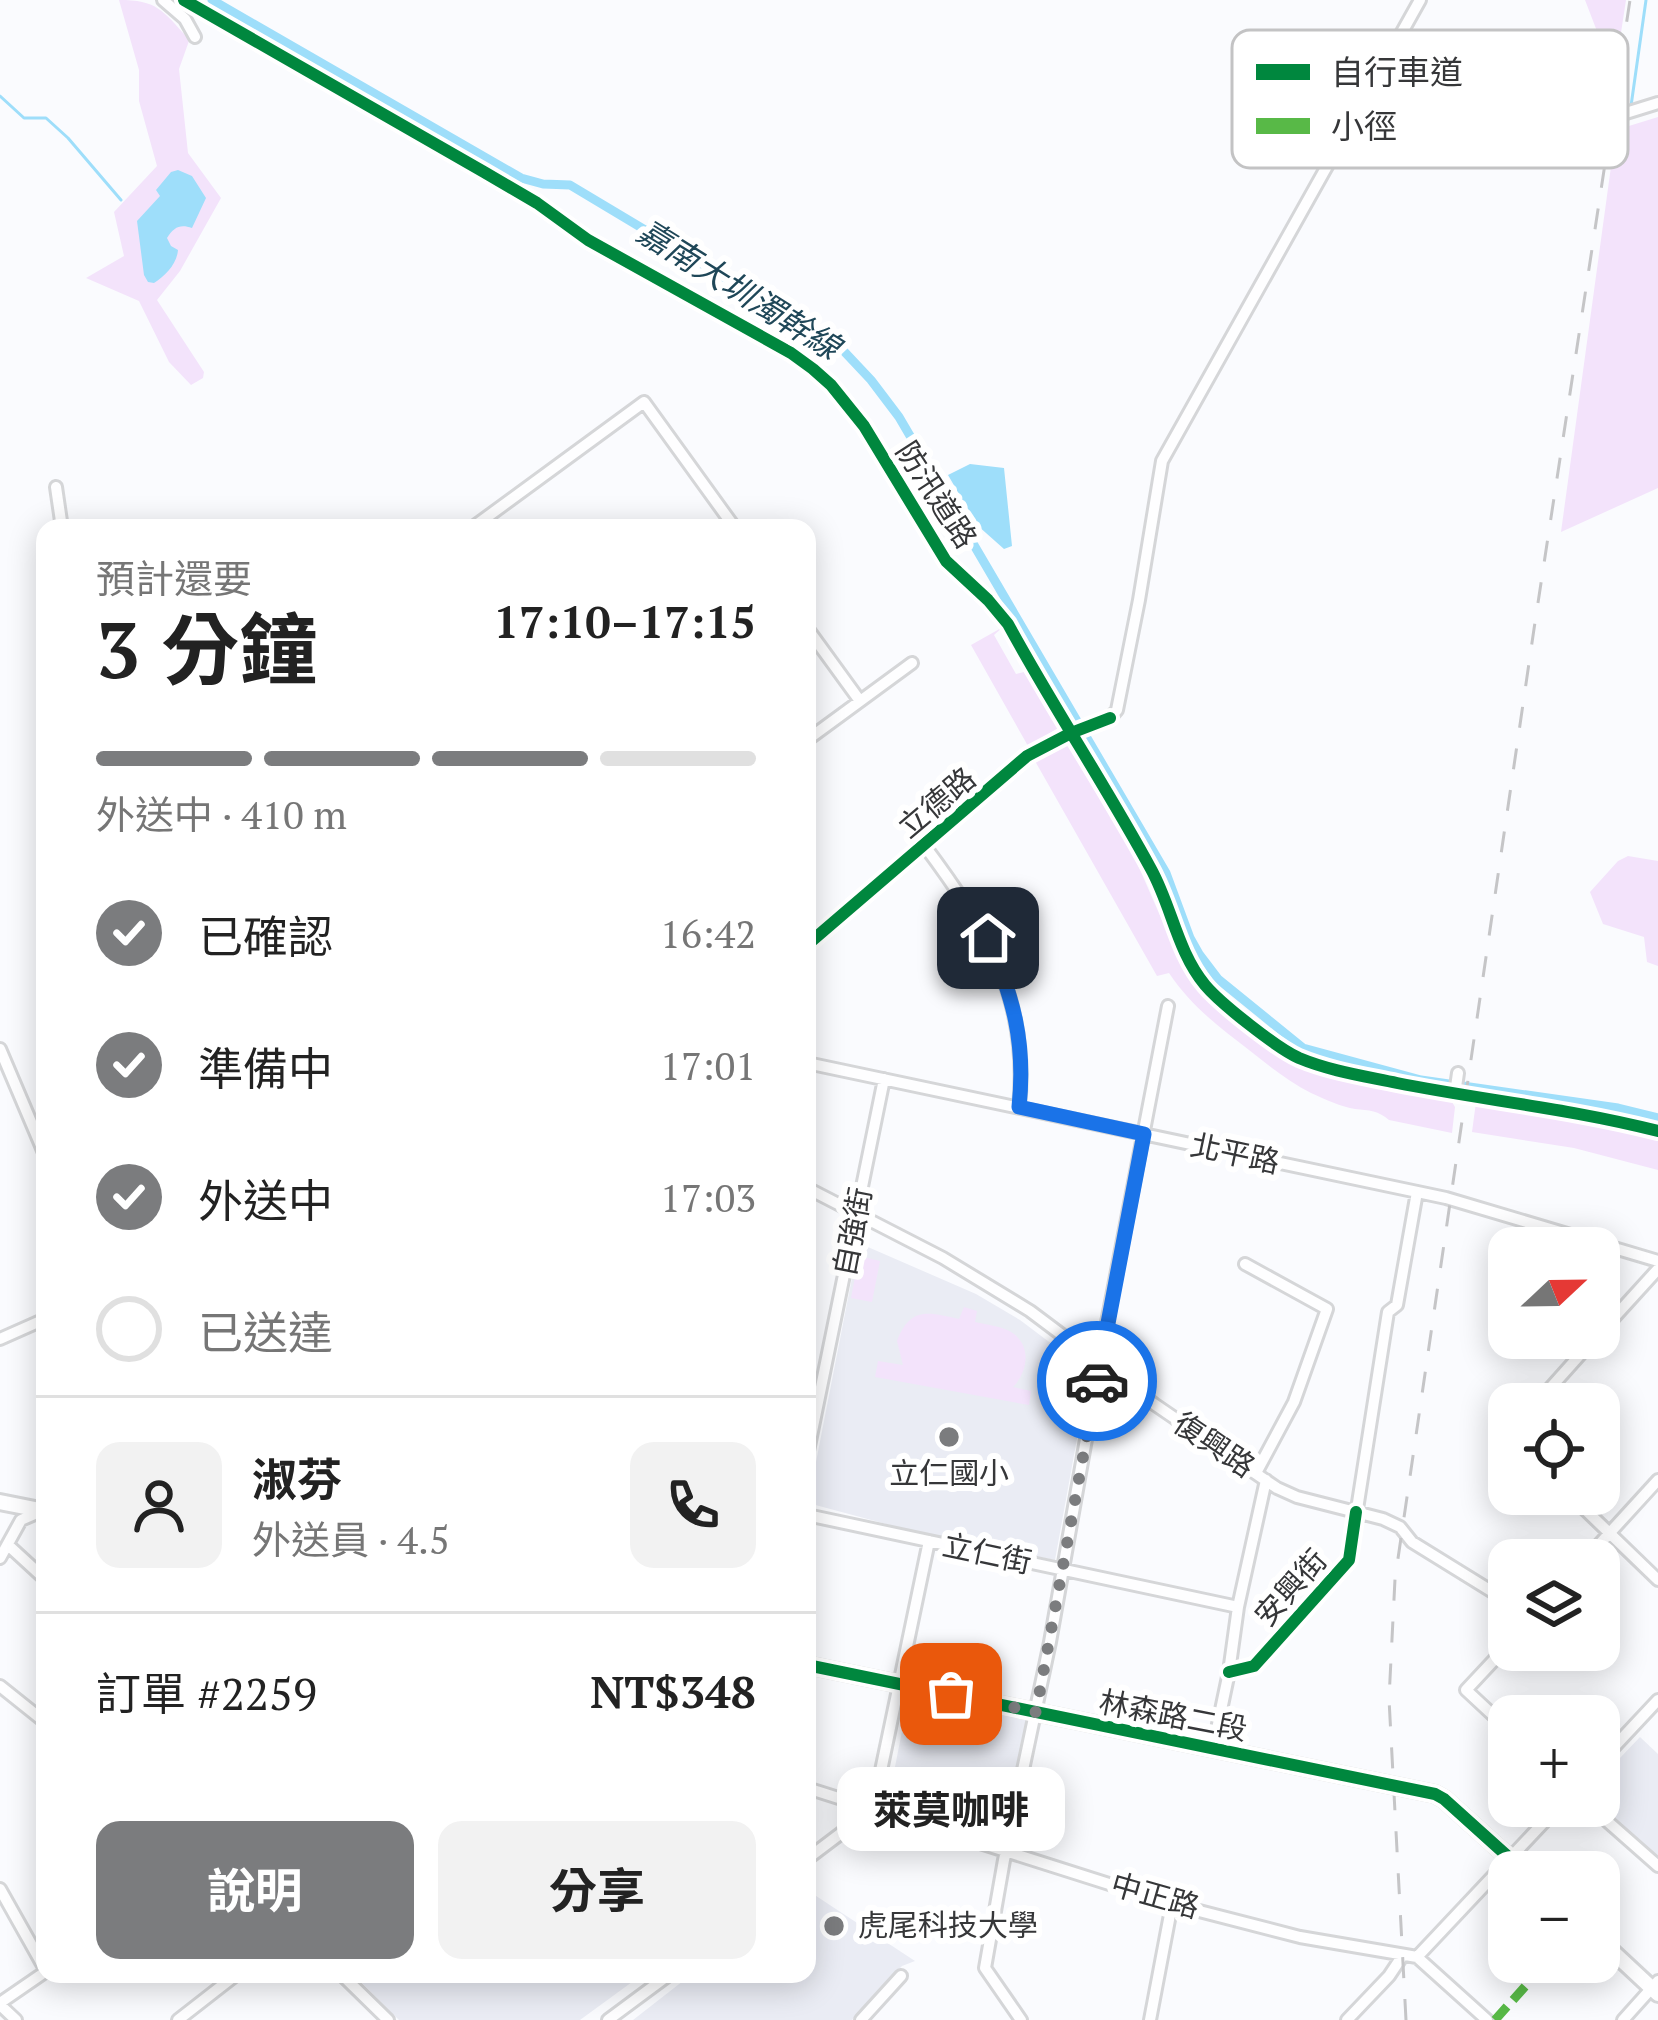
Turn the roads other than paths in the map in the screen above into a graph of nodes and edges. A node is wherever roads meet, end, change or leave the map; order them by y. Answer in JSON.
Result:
{"nodes":[{"id":1,"x":163,"y":0,"type":"edge"},
{"id":2,"x":184,"y":0,"type":"edge"},
{"id":3,"x":1420,"y":0,"type":"edge"},
{"id":4,"x":1403,"y":30,"type":"edge"},
{"id":5,"x":195,"y":37,"type":"dead end"},
{"id":6,"x":1658,"y":103,"type":"edge"},
{"id":7,"x":1628,"y":112,"type":"edge"},
{"id":8,"x":1326,"y":168,"type":"edge"},
{"id":9,"x":56,"y":487,"type":"dead end"},
{"id":10,"x":61,"y":519,"type":"edge"},
{"id":11,"x":484,"y":519,"type":"edge"},
{"id":12,"x":728,"y":519,"type":"edge"},
{"id":13,"x":816,"y":640,"type":"edge"},
{"id":14,"x":912,"y":663,"type":"dead end"},
{"id":15,"x":860,"y":701,"type":"junction"},
{"id":16,"x":1073,"y":732,"type":"junction"},
{"id":17,"x":816,"y":733,"type":"edge"},
{"id":18,"x":925,"y":845,"type":"junction"},
{"id":19,"x":816,"y":937,"type":"edge"},
{"id":20,"x":1168,"y":1006,"type":"dead end"},
{"id":21,"x":0,"y":1048,"type":"edge"},
{"id":22,"x":816,"y":1065,"type":"edge"},
{"id":23,"x":1458,"y":1073,"type":"dead end"},
{"id":24,"x":884,"y":1079,"type":"junction"},
{"id":25,"x":1455,"y":1094,"type":"junction"},
{"id":26,"x":1019,"y":1107,"type":"junction"},
{"id":27,"x":1658,"y":1131,"type":"edge"},
{"id":28,"x":36,"y":1134,"type":"edge"},
{"id":29,"x":1144,"y":1134,"type":"junction"},
{"id":30,"x":1417,"y":1192,"type":"junction"},
{"id":31,"x":816,"y":1193,"type":"edge"},
{"id":32,"x":856,"y":1214,"type":"junction"},
{"id":33,"x":1245,"y":1264,"type":"dead end"},
{"id":34,"x":1658,"y":1265,"type":"edge"},
{"id":35,"x":1620,"y":1309,"type":"edge"},
{"id":36,"x":36,"y":1323,"type":"edge"},
{"id":37,"x":0,"y":1339,"type":"edge"},
{"id":38,"x":1576,"y":1359,"type":"edge"},
{"id":39,"x":1100,"y":1364,"type":"junction"},
{"id":40,"x":1554,"y":1383,"type":"edge"},
{"id":41,"x":816,"y":1395,"type":"edge"},
{"id":42,"x":1261,"y":1476,"type":"junction"},
{"id":43,"x":1658,"y":1480,"type":"edge"},
{"id":44,"x":0,"y":1502,"type":"edge"},
{"id":45,"x":36,"y":1509,"type":"edge"},
{"id":46,"x":1355,"y":1512,"type":"junction"},
{"id":47,"x":36,"y":1514,"type":"edge"},
{"id":48,"x":1591,"y":1515,"type":"edge"},
{"id":49,"x":816,"y":1517,"type":"edge"},
{"id":50,"x":1610,"y":1533,"type":"junction"},
{"id":51,"x":1604,"y":1539,"type":"edge"},
{"id":52,"x":929,"y":1541,"type":"junction"},
{"id":53,"x":8,"y":1545,"type":"junction"},
{"id":54,"x":0,"y":1558,"type":"edge"},
{"id":55,"x":1063,"y":1570,"type":"junction"},
{"id":56,"x":36,"y":1571,"type":"edge"},
{"id":57,"x":1658,"y":1580,"type":"edge"},
{"id":58,"x":1488,"y":1589,"type":"edge"},
{"id":59,"x":1238,"y":1607,"type":"junction"},
{"id":60,"x":1488,"y":1666,"type":"edge"},
{"id":61,"x":816,"y":1667,"type":"edge"},
{"id":62,"x":1229,"y":1672,"type":"junction"},
{"id":63,"x":900,"y":1685,"type":"junction"},
{"id":64,"x":0,"y":1686,"type":"edge"},
{"id":65,"x":1658,"y":1700,"type":"edge"},
{"id":66,"x":1488,"y":1710,"type":"edge"},
{"id":67,"x":1036,"y":1712,"type":"junction"},
{"id":68,"x":36,"y":1715,"type":"edge"},
{"id":69,"x":1620,"y":1741,"type":"edge"},
{"id":70,"x":1213,"y":1748,"type":"junction"},
{"id":71,"x":816,"y":1791,"type":"edge"},
{"id":72,"x":873,"y":1809,"type":"junction"},
{"id":73,"x":1539,"y":1827,"type":"edge"},
{"id":74,"x":1614,"y":1827,"type":"edge"},
{"id":75,"x":1006,"y":1850,"type":"junction"},
{"id":76,"x":1502,"y":1851,"type":"edge"},
{"id":77,"x":1517,"y":1851,"type":"edge"},
{"id":78,"x":816,"y":1852,"type":"edge"},
{"id":79,"x":1658,"y":1866,"type":"edge"},
{"id":80,"x":1488,"y":1880,"type":"edge"},
{"id":81,"x":0,"y":1889,"type":"edge"},
{"id":82,"x":1172,"y":1904,"type":"junction"},
{"id":83,"x":36,"y":1955,"type":"edge"},
{"id":84,"x":1410,"y":1956,"type":"junction"},
{"id":85,"x":1620,"y":1957,"type":"edge"},
{"id":86,"x":901,"y":1976,"type":"dead end"},
{"id":87,"x":36,"y":1978,"type":"edge"},
{"id":88,"x":225,"y":1983,"type":"edge"},
{"id":89,"x":350,"y":1983,"type":"edge"},
{"id":90,"x":658,"y":1983,"type":"edge"},
{"id":91,"x":1656,"y":1988,"type":"edge"},
{"id":92,"x":0,"y":2004,"type":"edge"},
{"id":93,"x":16,"y":2020,"type":"edge"},
{"id":94,"x":178,"y":2020,"type":"edge"},
{"id":95,"x":388,"y":2020,"type":"edge"},
{"id":96,"x":608,"y":2020,"type":"edge"},
{"id":97,"x":861,"y":2020,"type":"edge"},
{"id":98,"x":1021,"y":2020,"type":"edge"},
{"id":99,"x":1150,"y":2020,"type":"edge"},
{"id":100,"x":1347,"y":2020,"type":"edge"},
{"id":101,"x":1487,"y":2020,"type":"edge"},
{"id":102,"x":1623,"y":2020,"type":"edge"}],
"edges":[{"from":1,"to":5,"type":"street"},
{"from":2,"to":16,"type":"street","name":"防汛道路"},
{"from":3,"to":4,"type":"street","name":"立德路"},
{"from":6,"to":7,"type":"street"},
{"from":8,"to":16,"type":"street","name":"立德路"},
{"from":9,"to":10,"type":"street"},
{"from":11,"to":12,"type":"street"},
{"from":13,"to":15,"type":"street"},
{"from":14,"to":15,"type":"street"},
{"from":15,"to":17,"type":"street"},
{"from":16,"to":18,"type":"street","name":"立德路"},
{"from":16,"to":25,"type":"street","name":"防汛道路"},
{"from":18,"to":19,"type":"street","name":"立德路"},
{"from":18,"to":26,"type":"street"},
{"from":20,"to":29,"type":"street"},
{"from":21,"to":28,"type":"street"},
{"from":22,"to":24,"type":"street","name":"北平路"},
{"from":23,"to":25,"type":"street"},
{"from":24,"to":26,"type":"street","name":"北平路"},
{"from":24,"to":32,"type":"street","name":"自強街"},
{"from":25,"to":27,"type":"street","name":"防汛道路"},
{"from":26,"to":29,"type":"street","name":"北平路"},
{"from":29,"to":30,"type":"street","name":"北平路"},
{"from":29,"to":39,"type":"street"},
{"from":30,"to":34,"type":"street","name":"北平路"},
{"from":30,"to":46,"type":"street","name":"安興街"},
{"from":31,"to":32,"type":"street","name":"復興路"},
{"from":32,"to":39,"type":"street","name":"復興路"},
{"from":32,"to":41,"type":"street","name":"自強街"},
{"from":33,"to":42,"type":"street"},
{"from":34,"to":35,"type":"street"},
{"from":36,"to":37,"type":"street"},
{"from":38,"to":40,"type":"street"},
{"from":39,"to":42,"type":"street","name":"復興路"},
{"from":39,"to":55,"type":"street"},
{"from":42,"to":46,"type":"street","name":"復興路"},
{"from":42,"to":59,"type":"street"},
{"from":43,"to":50,"type":"street"},
{"from":44,"to":45,"type":"main road"},
{"from":46,"to":58,"type":"street","name":"復興路"},
{"from":46,"to":62,"type":"street","name":"安興街"},
{"from":47,"to":53,"type":"street"},
{"from":48,"to":50,"type":"street"},
{"from":49,"to":52,"type":"street","name":"立仁街"},
{"from":50,"to":51,"type":"street"},
{"from":50,"to":57,"type":"street"},
{"from":52,"to":55,"type":"street","name":"立仁街"},
{"from":52,"to":63,"type":"street"},
{"from":53,"to":54,"type":"street"},
{"from":53,"to":56,"type":"street"},
{"from":55,"to":59,"type":"street","name":"立仁街"},
{"from":55,"to":67,"type":"street"},
{"from":59,"to":62,"type":"street"},
{"from":60,"to":66,"type":"street"},
{"from":61,"to":63,"type":"main road","name":"林森路二段"},
{"from":62,"to":70,"type":"street"},
{"from":63,"to":67,"type":"main road","name":"林森路二段"},
{"from":63,"to":72,"type":"street"},
{"from":64,"to":68,"type":"street"},
{"from":65,"to":69,"type":"street"},
{"from":67,"to":70,"type":"main road","name":"林森路二段"},
{"from":67,"to":75,"type":"street"},
{"from":70,"to":76,"type":"main road","name":"林森路二段"},
{"from":71,"to":72,"type":"street","name":"中正路"},
{"from":72,"to":75,"type":"street","name":"中正路"},
{"from":72,"to":78,"type":"street"},
{"from":73,"to":77,"type":"street"},
{"from":74,"to":79,"type":"street"},
{"from":75,"to":82,"type":"street","name":"中正路"},
{"from":75,"to":98,"type":"street"},
{"from":80,"to":84,"type":"street"},
{"from":81,"to":83,"type":"street"},
{"from":82,"to":84,"type":"street","name":"中正路"},
{"from":82,"to":99,"type":"street"},
{"from":84,"to":100,"type":"street"},
{"from":84,"to":101,"type":"street"},
{"from":85,"to":91,"type":"main road"},
{"from":86,"to":97,"type":"street"},
{"from":87,"to":92,"type":"street"},
{"from":88,"to":94,"type":"street"},
{"from":89,"to":95,"type":"street"},
{"from":90,"to":96,"type":"street"},
{"from":91,"to":102,"type":"street"},
{"from":92,"to":93,"type":"street"}]}
